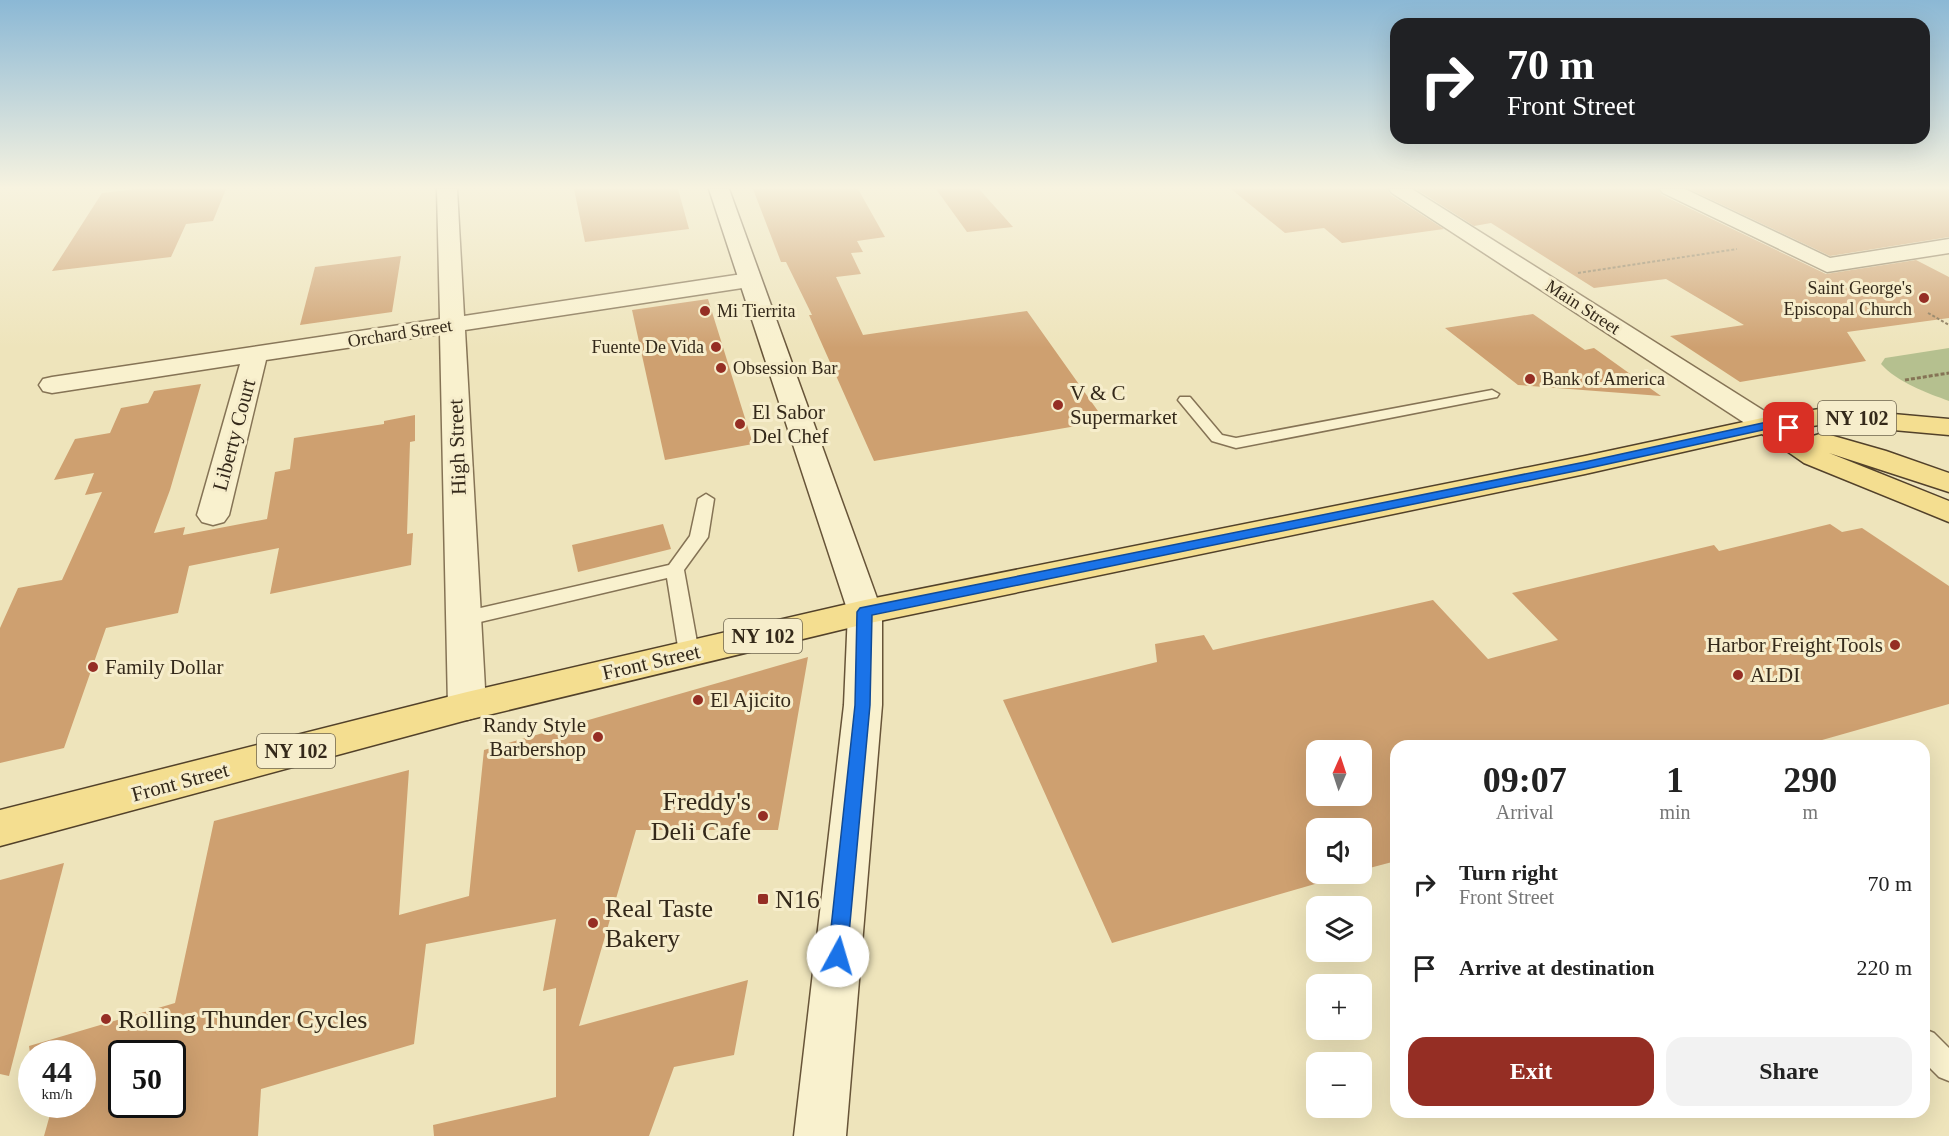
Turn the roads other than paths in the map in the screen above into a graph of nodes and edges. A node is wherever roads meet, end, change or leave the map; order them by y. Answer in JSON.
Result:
{"nodes":[{"id":1,"x":449,"y":242,"type":"edge"},
{"id":2,"x":736,"y":242,"type":"edge"},
{"id":3,"x":1481,"y":242,"type":"edge"},
{"id":4,"x":1782,"y":242,"type":"edge"},
{"id":5,"x":1949,"y":246,"type":"edge"},
{"id":6,"x":749,"y":280,"type":"junction"},
{"id":7,"x":453,"y":324,"type":"junction"},
{"id":8,"x":255,"y":355,"type":"junction"},
{"id":9,"x":52,"y":385,"type":"dead end"},
{"id":10,"x":1492,"y":394,"type":"dead end"},
{"id":11,"x":1185,"y":400,"type":"dead end"},
{"id":12,"x":1767,"y":425,"type":"junction"},
{"id":13,"x":1949,"y":427,"type":"edge"},
{"id":14,"x":1949,"y":441,"type":"edge"},
{"id":15,"x":1949,"y":483,"type":"edge"},
{"id":16,"x":706,"y":499,"type":"dead end"},
{"id":17,"x":1949,"y":512,"type":"edge"},
{"id":18,"x":213,"y":515,"type":"dead end"},
{"id":19,"x":675,"y":570,"type":"junction"},
{"id":20,"x":865,"y":612,"type":"junction"},
{"id":21,"x":463,"y":620,"type":"junction"},
{"id":22,"x":689,"y":653,"type":"junction"},
{"id":23,"x":467,"y":706,"type":"junction"},
{"id":24,"x":0,"y":828,"type":"edge"},
{"id":25,"x":1930,"y":1048,"type":"edge"},
{"id":26,"x":1949,"y":1067,"type":"edge"},
{"id":27,"x":820,"y":1136,"type":"edge"}],
"edges":[{"from":1,"to":7,"type":"street","name":"High Street"},
{"from":2,"to":6,"type":"street"},
{"from":3,"to":12,"type":"street","name":"Main Street"},
{"from":4,"to":5,"type":"street"},
{"from":6,"to":7,"type":"street","name":"Orchard Street"},
{"from":6,"to":20,"type":"street"},
{"from":7,"to":8,"type":"street","name":"Orchard Street"},
{"from":7,"to":21,"type":"street","name":"High Street"},
{"from":8,"to":9,"type":"street","name":"Orchard Street"},
{"from":8,"to":18,"type":"street","name":"Liberty Court"},
{"from":10,"to":11,"type":"lane"},
{"from":12,"to":13,"type":"main road","name":"Front Street","number":"NY 102"},
{"from":12,"to":14,"type":"main road","name":"Front Street","number":"NY 102"},
{"from":12,"to":15,"type":"main road"},
{"from":12,"to":17,"type":"main road"},
{"from":12,"to":20,"type":"main road","name":"Front Street","number":"NY 102"},
{"from":16,"to":19,"type":"lane"},
{"from":19,"to":21,"type":"lane"},
{"from":19,"to":22,"type":"lane"},
{"from":20,"to":22,"type":"main road","name":"Front Street","number":"NY 102"},
{"from":20,"to":27,"type":"street"},
{"from":21,"to":23,"type":"street","name":"High Street"},
{"from":22,"to":23,"type":"main road","name":"Front Street","number":"NY 102"},
{"from":23,"to":24,"type":"main road","name":"Front Street","number":"NY 102"},
{"from":25,"to":26,"type":"lane"}]}
